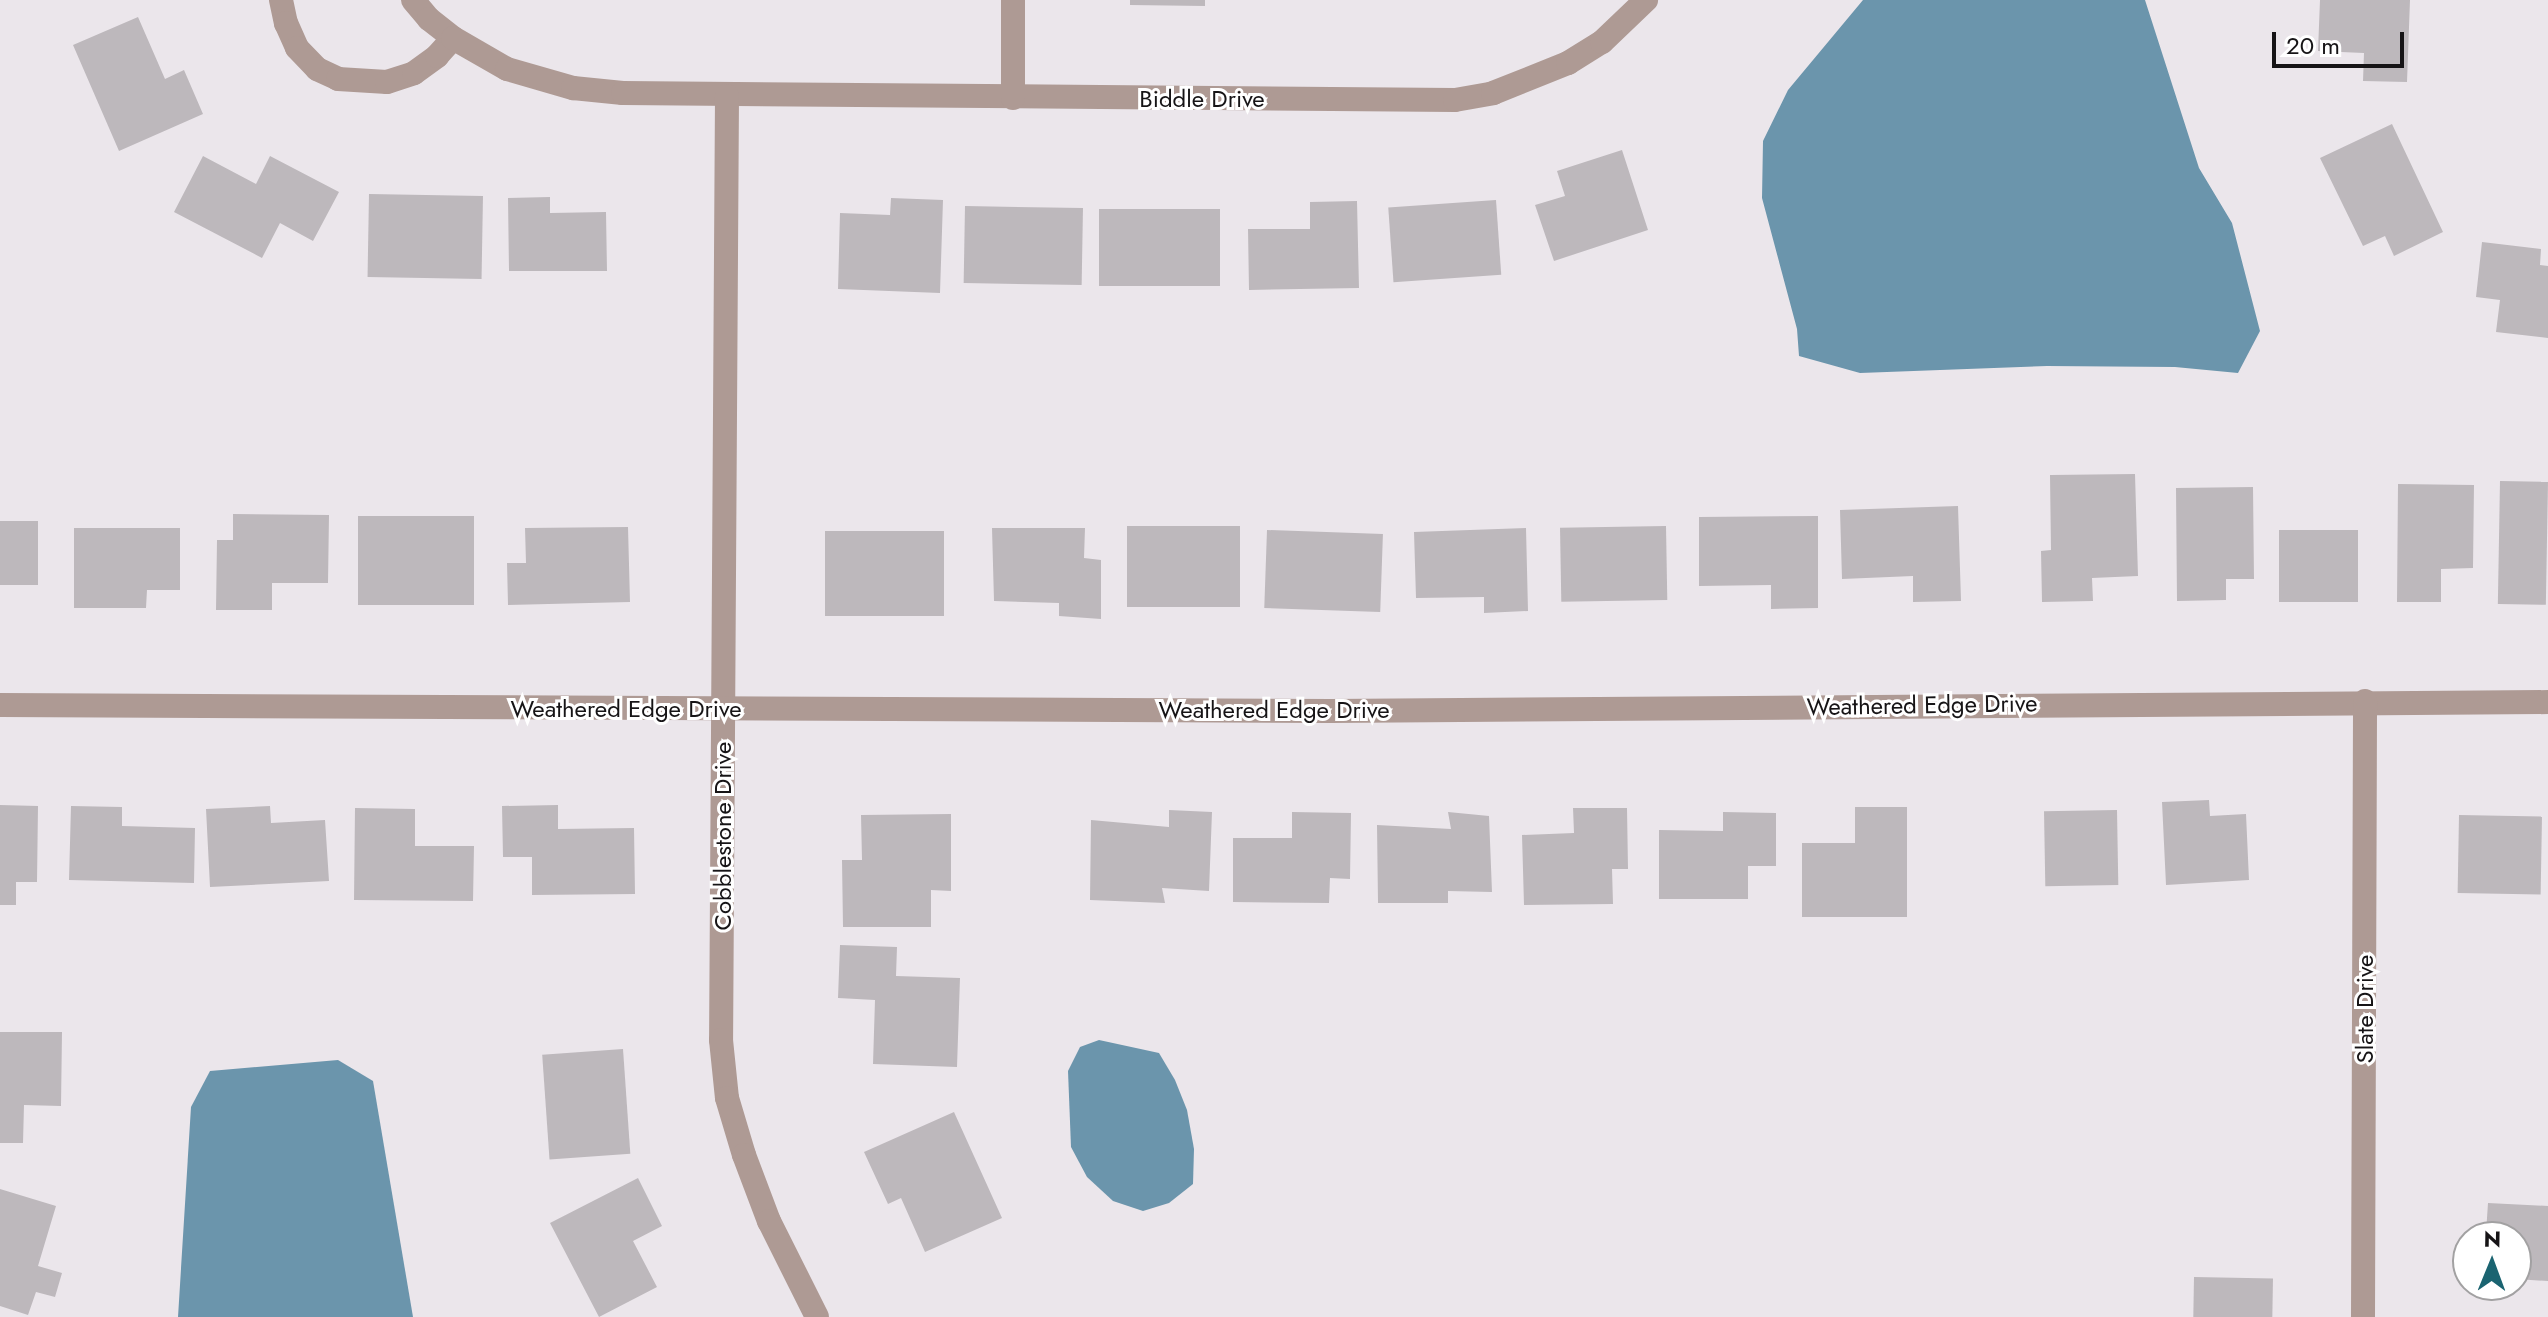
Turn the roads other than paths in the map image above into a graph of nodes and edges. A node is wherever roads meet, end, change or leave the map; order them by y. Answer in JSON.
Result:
{"nodes":[{"id":1,"x":281,"y":0,"type":"edge"},
{"id":2,"x":413,"y":0,"type":"edge"},
{"id":3,"x":1013,"y":0,"type":"edge"},
{"id":4,"x":1646,"y":0,"type":"edge"},
{"id":5,"x":453,"y":38,"type":"junction"},
{"id":6,"x":727,"y":96,"type":"junction"},
{"id":7,"x":1013,"y":98,"type":"junction"},
{"id":8,"x":2365,"y":701,"type":"junction"},
{"id":9,"x":2548,"y":702,"type":"edge"},
{"id":10,"x":0,"y":705,"type":"edge"},
{"id":11,"x":723,"y":709,"type":"junction"},
{"id":12,"x":817,"y":1317,"type":"edge"},
{"id":13,"x":2363,"y":1317,"type":"edge"}],
"edges":[{"from":1,"to":5,"type":"street"},
{"from":2,"to":5,"type":"street","name":"Biddle Drive"},
{"from":3,"to":7,"type":"street"},
{"from":4,"to":7,"type":"street","name":"Biddle Drive"},
{"from":5,"to":6,"type":"street","name":"Biddle Drive"},
{"from":6,"to":7,"type":"street","name":"Biddle Drive"},
{"from":6,"to":11,"type":"street","name":"Cobblestone Drive"},
{"from":8,"to":9,"type":"street","name":"Weathered Edge Drive"},
{"from":8,"to":11,"type":"street","name":"Weathered Edge Drive"},
{"from":8,"to":13,"type":"street","name":"Slate Drive"},
{"from":10,"to":11,"type":"street","name":"Weathered Edge Drive"},
{"from":11,"to":12,"type":"street","name":"Cobblestone Drive"}]}
